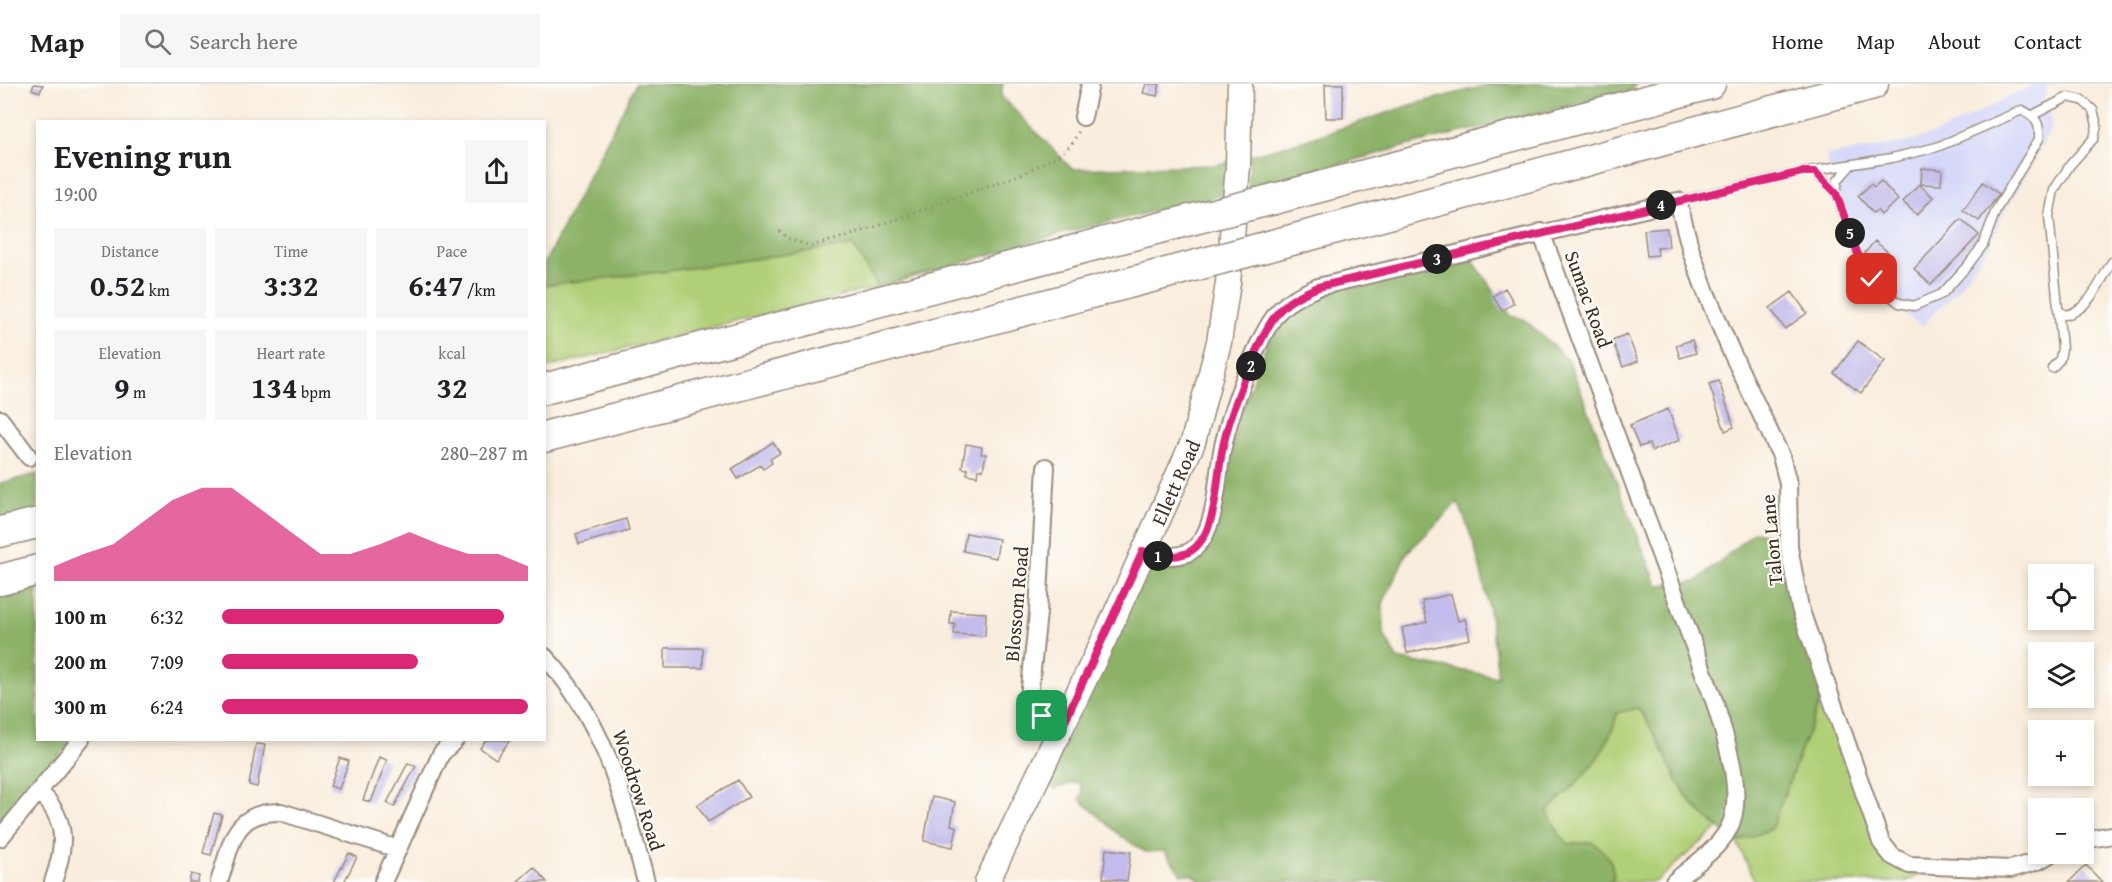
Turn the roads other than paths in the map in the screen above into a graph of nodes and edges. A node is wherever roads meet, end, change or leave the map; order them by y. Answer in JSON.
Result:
{"nodes":[{"id":1,"x":1090,"y":84,"type":"edge"},
{"id":2,"x":1239,"y":84,"type":"edge"},
{"id":3,"x":1710,"y":84,"type":"edge"},
{"id":4,"x":1873,"y":84,"type":"edge"},
{"id":5,"x":2032,"y":115,"type":"junction"},
{"id":6,"x":1083,"y":117,"type":"road end"},
{"id":7,"x":1851,"y":165,"type":"junction"},
{"id":8,"x":1815,"y":172,"type":"junction"},
{"id":9,"x":1836,"y":193,"type":"junction"},
{"id":10,"x":1678,"y":201,"type":"junction"},
{"id":11,"x":1541,"y":232,"type":"junction"},
{"id":12,"x":2112,"y":262,"type":"edge"},
{"id":13,"x":2058,"y":310,"type":"junction"},
{"id":14,"x":2052,"y":368,"type":"dead end"},
{"id":15,"x":546,"y":388,"type":"edge"},
{"id":16,"x":0,"y":419,"type":"edge"},
{"id":17,"x":546,"y":435,"type":"edge"},
{"id":18,"x":29,"y":457,"type":"dead end"},
{"id":19,"x":1046,"y":467,"type":"dead end"},
{"id":20,"x":36,"y":523,"type":"edge"},
{"id":21,"x":0,"y":532,"type":"edge"},
{"id":22,"x":1143,"y":551,"type":"junction"},
{"id":23,"x":36,"y":571,"type":"edge"},
{"id":24,"x":0,"y":580,"type":"edge"},
{"id":25,"x":546,"y":658,"type":"edge"},
{"id":26,"x":1063,"y":725,"type":"junction"},
{"id":27,"x":80,"y":741,"type":"edge"},
{"id":28,"x":454,"y":741,"type":"edge"},
{"id":29,"x":39,"y":791,"type":"junction"},
{"id":30,"x":2112,"y":835,"type":"edge"},
{"id":31,"x":0,"y":838,"type":"edge"},
{"id":32,"x":2094,"y":838,"type":"edge"},
{"id":33,"x":398,"y":849,"type":"junction"},
{"id":34,"x":2028,"y":864,"type":"edge"},
{"id":35,"x":53,"y":882,"type":"edge"},
{"id":36,"x":219,"y":882,"type":"edge"},
{"id":37,"x":383,"y":882,"type":"edge"},
{"id":38,"x":646,"y":882,"type":"edge"},
{"id":39,"x":987,"y":882,"type":"edge"},
{"id":40,"x":1674,"y":882,"type":"edge"}],
"edges":[{"from":1,"to":6,"type":"street"},
{"from":2,"to":22,"type":"street","name":"Ellett Road"},
{"from":3,"to":15,"type":"highway","bridge":true},
{"from":4,"to":17,"type":"highway","bridge":true},
{"from":5,"to":7,"type":"lane"},
{"from":5,"to":9,"type":"lane"},
{"from":5,"to":13,"type":"lane"},
{"from":7,"to":8,"type":"lane"},
{"from":7,"to":9,"type":"lane"},
{"from":8,"to":9,"type":"lane"},
{"from":8,"to":10,"type":"lane"},
{"from":10,"to":11,"type":"street"},
{"from":10,"to":34,"type":"street","name":"Talon Lane"},
{"from":11,"to":22,"type":"street"},
{"from":11,"to":40,"type":"street","name":"Sumac Road"},
{"from":12,"to":13,"type":"lane"},
{"from":13,"to":14,"type":"lane"},
{"from":16,"to":18,"type":"street"},
{"from":19,"to":26,"type":"street","name":"Blossom Road"},
{"from":20,"to":21,"type":"highway"},
{"from":22,"to":26,"type":"street","name":"Ellett Road"},
{"from":23,"to":24,"type":"highway"},
{"from":25,"to":38,"type":"street","name":"Woodrow Road"},
{"from":26,"to":39,"type":"street","name":"Ellett Road"},
{"from":27,"to":29,"type":"street"},
{"from":28,"to":33,"type":"street"},
{"from":29,"to":31,"type":"street"},
{"from":29,"to":35,"type":"street"},
{"from":30,"to":32,"type":"street"},
{"from":33,"to":36,"type":"street"},
{"from":33,"to":37,"type":"street"}]}
